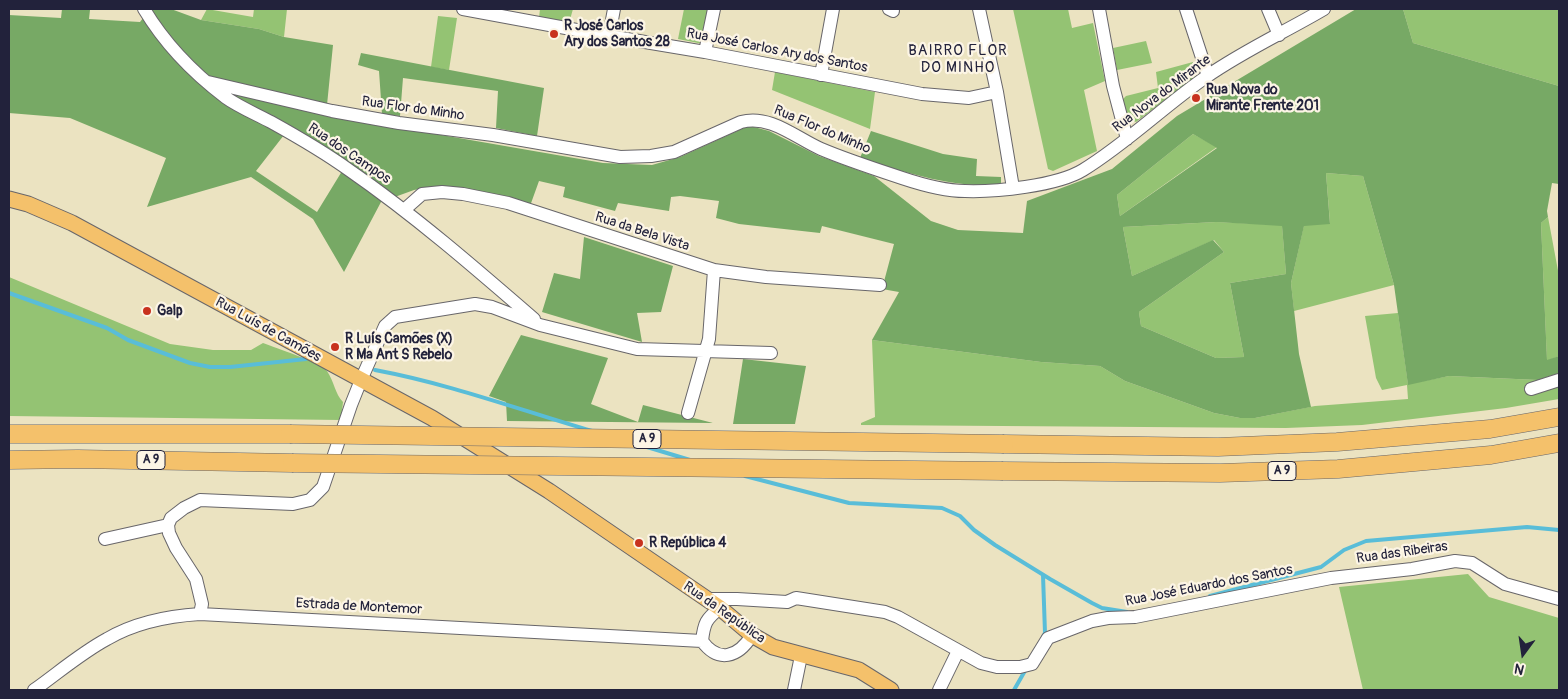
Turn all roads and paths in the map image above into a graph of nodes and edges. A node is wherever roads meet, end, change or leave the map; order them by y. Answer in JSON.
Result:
{"nodes":[{"id":1,"x":144,"y":9,"type":"edge"},
{"id":2,"x":463,"y":9,"type":"edge"},
{"id":3,"x":614,"y":9,"type":"edge"},
{"id":4,"x":714,"y":9,"type":"edge"},
{"id":5,"x":833,"y":9,"type":"edge"},
{"id":6,"x":979,"y":9,"type":"edge"},
{"id":7,"x":1098,"y":9,"type":"edge"},
{"id":8,"x":1186,"y":9,"type":"edge"},
{"id":9,"x":1268,"y":9,"type":"edge"},
{"id":10,"x":1320,"y":10,"type":"edge"},
{"id":11,"x":1279,"y":35,"type":"junction"},
{"id":12,"x":608,"y":36,"type":"junction"},
{"id":13,"x":705,"y":52,"type":"junction"},
{"id":14,"x":820,"y":75,"type":"junction"},
{"id":15,"x":1208,"y":76,"type":"junction"},
{"id":16,"x":208,"y":82,"type":"junction"},
{"id":17,"x":997,"y":92,"type":"junction"},
{"id":18,"x":1127,"y":138,"type":"junction"},
{"id":19,"x":1013,"y":188,"type":"junction"},
{"id":20,"x":9,"y":199,"type":"edge"},
{"id":21,"x":404,"y":210,"type":"junction"},
{"id":22,"x":714,"y":270,"type":"junction"},
{"id":23,"x":880,"y":285,"type":"dead end"},
{"id":24,"x":540,"y":325,"type":"junction"},
{"id":25,"x":705,"y":352,"type":"junction"},
{"id":26,"x":771,"y":353,"type":"dead end"},
{"id":27,"x":361,"y":380,"type":"junction"},
{"id":28,"x":1559,"y":380,"type":"edge"},
{"id":29,"x":1531,"y":389,"type":"dead end"},
{"id":30,"x":688,"y":412,"type":"dead end"},
{"id":31,"x":1559,"y":417,"type":"edge"},
{"id":32,"x":9,"y":434,"type":"edge"},
{"id":33,"x":1559,"y":443,"type":"edge"},
{"id":34,"x":9,"y":460,"type":"edge"},
{"id":35,"x":596,"y":523,"type":"joint"},
{"id":36,"x":168,"y":525,"type":"junction"},
{"id":37,"x":105,"y":539,"type":"dead end"},
{"id":38,"x":1331,"y":578,"type":"joint"},
{"id":39,"x":1559,"y":598,"type":"edge"},
{"id":40,"x":706,"y":599,"type":"junction"},
{"id":41,"x":720,"y":608,"type":"junction"},
{"id":42,"x":200,"y":614,"type":"junction"},
{"id":43,"x":752,"y":635,"type":"junction"},
{"id":44,"x":702,"y":640,"type":"junction"},
{"id":45,"x":958,"y":651,"type":"junction"},
{"id":46,"x":801,"y":656,"type":"junction"},
{"id":47,"x":35,"y":690,"type":"edge"},
{"id":48,"x":794,"y":690,"type":"edge"},
{"id":49,"x":891,"y":690,"type":"edge"},
{"id":50,"x":939,"y":690,"type":"edge"}],
"edges":[{"from":1,"to":16,"type":"street","name":"Rua dos Campos"},
{"from":2,"to":12,"type":"street","name":"Rua José Carlos Ary dos Santos"},
{"from":3,"to":12,"type":"street"},
{"from":4,"to":13,"type":"street"},
{"from":5,"to":14,"type":"street"},
{"from":6,"to":17,"type":"street"},
{"from":7,"to":18,"type":"street"},
{"from":8,"to":15,"type":"street"},
{"from":9,"to":11,"type":"street"},
{"from":10,"to":11,"type":"street","name":"Rua Nova do Mirante"},
{"from":11,"to":15,"type":"street","name":"Rua Nova do Mirante"},
{"from":12,"to":13,"type":"street","name":"Rua José Carlos Ary dos Santos"},
{"from":13,"to":14,"type":"street","name":"Rua José Carlos Ary dos Santos"},
{"from":14,"to":17,"type":"street","name":"Rua José Carlos Ary dos Santos"},
{"from":15,"to":18,"type":"street","name":"Rua Nova do Mirante"},
{"from":16,"to":19,"type":"street","name":"Rua Flor do Minho"},
{"from":16,"to":21,"type":"street","name":"Rua dos Campos"},
{"from":17,"to":19,"type":"street"},
{"from":18,"to":19,"type":"street","name":"Rua Nova do Mirante"},
{"from":20,"to":27,"type":"main road","name":"Rua Luís de Camões"},
{"from":21,"to":22,"type":"street","name":"Rua da Bela Vista"},
{"from":21,"to":24,"type":"street","name":"Rua dos Campos"},
{"from":22,"to":23,"type":"street","name":"Rua da Bela Vista"},
{"from":22,"to":25,"type":"street"},
{"from":24,"to":25,"type":"street"},
{"from":24,"to":27,"type":"street"},
{"from":25,"to":26,"type":"street"},
{"from":25,"to":30,"type":"street"},
{"from":27,"to":35,"type":"main road","name":"Rua Luís de Camões"},
{"from":27,"to":36,"type":"street"},
{"from":28,"to":29,"type":"street"},
{"from":31,"to":32,"type":"highway","number":"A 9","bridge":true},
{"from":33,"to":34,"type":"highway","number":"A 9","bridge":true},
{"from":35,"to":40,"type":"main road","name":"Rua da República"},
{"from":36,"to":37,"type":"street"},
{"from":36,"to":42,"type":"street"},
{"from":38,"to":39,"type":"street","name":"Rua das Ribeiras"},
{"from":38,"to":45,"type":"street","name":"Rua José Eduardo dos Santos"},
{"from":40,"to":41,"type":"main road","name":"Rua da República"},
{"from":40,"to":45,"type":"street","name":"Rua José Eduardo dos Santos"},
{"from":41,"to":43,"type":"main road","name":"Rua da República"},
{"from":41,"to":44,"type":"street"},
{"from":42,"to":44,"type":"street","name":"Estrada de Montemor"},
{"from":42,"to":47,"type":"street","name":"Estrada de Montemor"},
{"from":43,"to":44,"type":"street"},
{"from":43,"to":46,"type":"main road","name":"Rua da República"},
{"from":45,"to":50,"type":"street"},
{"from":46,"to":48,"type":"street"},
{"from":46,"to":49,"type":"main road","name":"Rua da República"}]}
